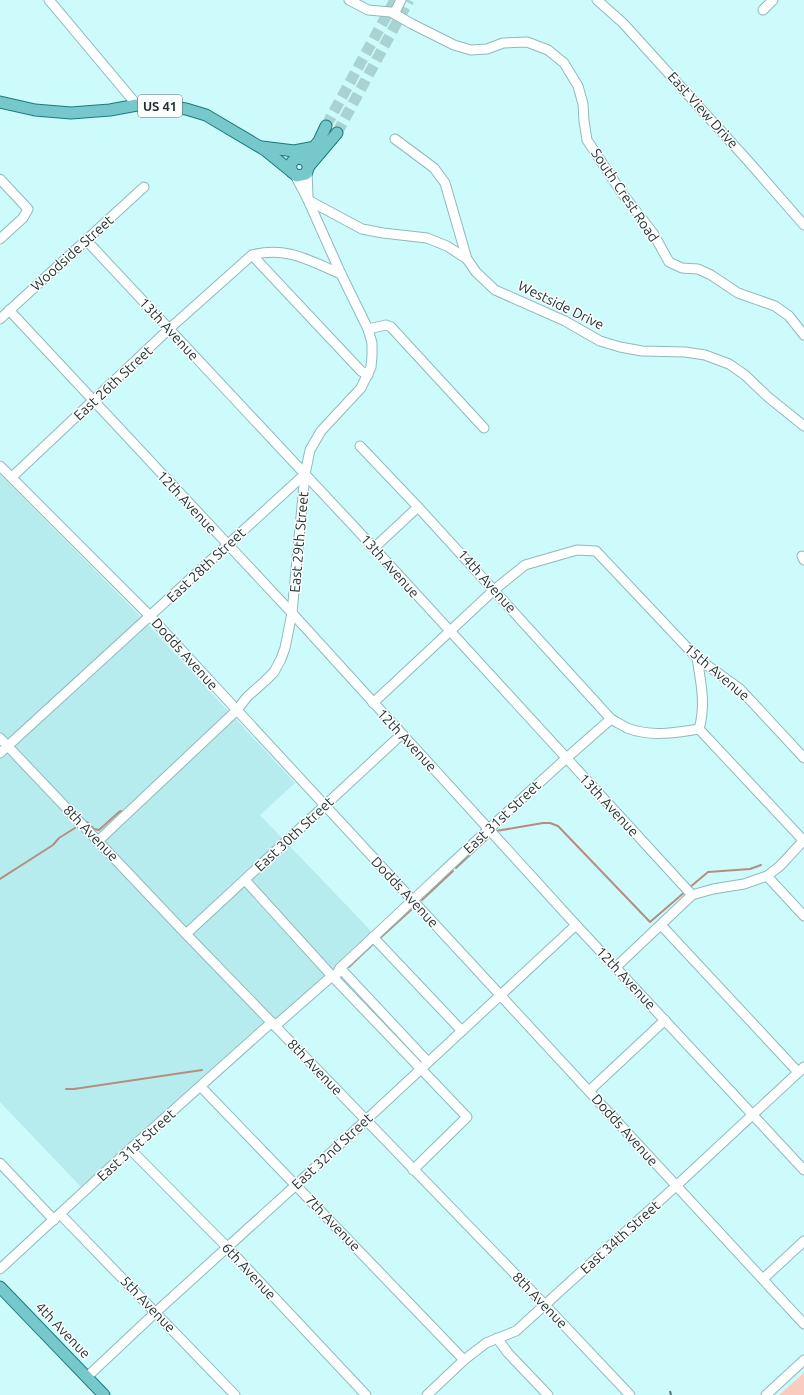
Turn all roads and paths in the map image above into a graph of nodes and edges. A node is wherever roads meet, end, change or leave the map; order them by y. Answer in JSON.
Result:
{"nodes":[{"id":1,"x":49,"y":0,"type":"edge"},
{"id":2,"x":349,"y":0,"type":"edge"},
{"id":3,"x":401,"y":0,"type":"edge"},
{"id":4,"x":597,"y":0,"type":"edge"},
{"id":5,"x":773,"y":0,"type":"edge"},
{"id":6,"x":763,"y":10,"type":"dead end"},
{"id":7,"x":394,"y":14,"type":"junction"},
{"id":8,"x":0,"y":102,"type":"edge"},
{"id":9,"x":137,"y":105,"type":"junction"},
{"id":10,"x":326,"y":126,"type":"tunnel mouth"},
{"id":11,"x":337,"y":132,"type":"tunnel mouth"},
{"id":12,"x":395,"y":139,"type":"dead end"},
{"id":13,"x":314,"y":148,"type":"junction"},
{"id":14,"x":262,"y":149,"type":"junction"},
{"id":15,"x":303,"y":163,"type":"junction"},
{"id":16,"x":293,"y":173,"type":"junction"},
{"id":17,"x":0,"y":179,"type":"edge"},
{"id":18,"x":144,"y":187,"type":"dead end"},
{"id":19,"x":308,"y":200,"type":"junction"},
{"id":20,"x":804,"y":225,"type":"edge"},
{"id":21,"x":0,"y":239,"type":"edge"},
{"id":22,"x":86,"y":240,"type":"junction"},
{"id":23,"x":252,"y":255,"type":"junction"},
{"id":24,"x":467,"y":259,"type":"junction"},
{"id":25,"x":341,"y":274,"type":"junction"},
{"id":26,"x":9,"y":310,"type":"junction"},
{"id":27,"x":0,"y":319,"type":"edge"},
{"id":28,"x":169,"y":329,"type":"junction"},
{"id":29,"x":368,"y":329,"type":"junction"},
{"id":30,"x":804,"y":335,"type":"edge"},
{"id":31,"x":368,"y":375,"type":"junction"},
{"id":32,"x":94,"y":401,"type":"junction"},
{"id":33,"x":804,"y":426,"type":"edge"},
{"id":34,"x":484,"y":428,"type":"dead end"},
{"id":35,"x":360,"y":446,"type":"dead end"},
{"id":36,"x":0,"y":466,"type":"edge"},
{"id":37,"x":305,"y":474,"type":"junction"},
{"id":38,"x":12,"y":477,"type":"junction"},
{"id":39,"x":418,"y":507,"type":"junction"},
{"id":40,"x":227,"y":545,"type":"junction"},
{"id":41,"x":374,"y":548,"type":"junction"},
{"id":42,"x":494,"y":590,"type":"junction"},
{"id":43,"x":292,"y":613,"type":"junction"},
{"id":44,"x":150,"y":616,"type":"junction"},
{"id":45,"x":450,"y":631,"type":"junction"},
{"id":46,"x":697,"y":658,"type":"junction"},
{"id":47,"x":372,"y":703,"type":"junction"},
{"id":48,"x":236,"y":711,"type":"junction"},
{"id":49,"x":611,"y":719,"type":"junction"},
{"id":50,"x":699,"y":730,"type":"junction"},
{"id":51,"x":402,"y":734,"type":"junction"},
{"id":52,"x":0,"y":738,"type":"edge"},
{"id":53,"x":7,"y":746,"type":"junction"},
{"id":54,"x":0,"y":753,"type":"edge"},
{"id":55,"x":566,"y":758,"type":"junction"},
{"id":56,"x":804,"y":758,"type":"edge"},
{"id":57,"x":325,"y":805,"type":"junction"},
{"id":58,"x":490,"y":829,"type":"junction"},
{"id":59,"x":804,"y":840,"type":"edge"},
{"id":60,"x":98,"y":841,"type":"junction"},
{"id":61,"x":767,"y":876,"type":"junction"},
{"id":62,"x":246,"y":880,"type":"junction"},
{"id":63,"x":692,"y":895,"type":"junction"},
{"id":64,"x":412,"y":900,"type":"junction"},
{"id":65,"x":804,"y":916,"type":"edge"},
{"id":66,"x":576,"y":925,"type":"junction"},
{"id":67,"x":661,"y":925,"type":"junction"},
{"id":68,"x":186,"y":934,"type":"junction"},
{"id":69,"x":373,"y":937,"type":"junction"},
{"id":70,"x":616,"y":967,"type":"junction"},
{"id":71,"x":340,"y":968,"type":"junction"},
{"id":72,"x":332,"y":976,"type":"junction"},
{"id":73,"x":501,"y":996,"type":"junction"},
{"id":74,"x":665,"y":1020,"type":"junction"},
{"id":75,"x":273,"y":1024,"type":"junction"},
{"id":76,"x":462,"y":1031,"type":"junction"},
{"id":77,"x":425,"y":1066,"type":"junction"},
{"id":78,"x":801,"y":1070,"type":"edge"},
{"id":79,"x":201,"y":1087,"type":"junction"},
{"id":80,"x":589,"y":1091,"type":"junction"},
{"id":81,"x":752,"y":1114,"type":"junction"},
{"id":82,"x":366,"y":1120,"type":"junction"},
{"id":83,"x":130,"y":1150,"type":"junction"},
{"id":84,"x":0,"y":1163,"type":"edge"},
{"id":85,"x":413,"y":1170,"type":"junction"},
{"id":86,"x":804,"y":1170,"type":"edge"},
{"id":87,"x":296,"y":1185,"type":"junction"},
{"id":88,"x":676,"y":1186,"type":"junction"},
{"id":89,"x":57,"y":1217,"type":"junction"},
{"id":90,"x":804,"y":1241,"type":"edge"},
{"id":91,"x":227,"y":1248,"type":"junction"},
{"id":92,"x":0,"y":1269,"type":"edge"},
{"id":93,"x":763,"y":1279,"type":"junction"},
{"id":94,"x":0,"y":1287,"type":"edge"},
{"id":95,"x":545,"y":1305,"type":"junction"},
{"id":96,"x":156,"y":1312,"type":"junction"},
{"id":97,"x":804,"y":1324,"type":"edge"},
{"id":98,"x":497,"y":1338,"type":"junction"},
{"id":99,"x":464,"y":1360,"type":"junction"},
{"id":100,"x":804,"y":1360,"type":"edge"},
{"id":101,"x":87,"y":1377,"type":"junction"},
{"id":102,"x":104,"y":1395,"type":"edge"},
{"id":103,"x":235,"y":1395,"type":"edge"},
{"id":104,"x":366,"y":1395,"type":"edge"},
{"id":105,"x":427,"y":1395,"type":"edge"},
{"id":106,"x":548,"y":1395,"type":"edge"},
{"id":107,"x":630,"y":1395,"type":"edge"},
{"id":108,"x":766,"y":1395,"type":"edge"}],
"edges":[{"from":1,"to":9,"type":"street"},
{"from":2,"to":7,"type":"street","name":"South Crest Road"},
{"from":3,"to":7,"type":"street"},
{"from":4,"to":20,"type":"street","name":"East View Drive"},
{"from":5,"to":6,"type":"street"},
{"from":7,"to":30,"type":"street","name":"South Crest Road"},
{"from":8,"to":9,"type":"main road","number":"US 41"},
{"from":9,"to":14,"type":"main road","number":"US 41"},
{"from":10,"to":13,"type":"main road"},
{"from":11,"to":15,"type":"main road"},
{"from":12,"to":24,"type":"street"},
{"from":13,"to":14,"type":"main road"},
{"from":13,"to":15,"type":"main road"},
{"from":14,"to":15,"type":"main road","number":"US 41"},
{"from":14,"to":16,"type":"main road","number":"US 41"},
{"from":15,"to":16,"type":"main road"},
{"from":15,"to":16,"type":"main road"},
{"from":15,"to":19,"type":"street","name":"East 29th Street"},
{"from":16,"to":19,"type":"street","name":"East 29th Street"},
{"from":17,"to":21,"type":"street"},
{"from":18,"to":22,"type":"street","name":"Woodside Street"},
{"from":19,"to":24,"type":"street","name":"Westside Drive"},
{"from":19,"to":25,"type":"street","name":"East 29th Street"},
{"from":22,"to":26,"type":"street","name":"Woodside Street"},
{"from":22,"to":28,"type":"street","name":"13th Avenue"},
{"from":23,"to":25,"type":"street"},
{"from":23,"to":28,"type":"street","name":"East 26th Street"},
{"from":23,"to":31,"type":"street"},
{"from":24,"to":33,"type":"street","name":"Westside Drive"},
{"from":25,"to":29,"type":"street","name":"East 29th Street"},
{"from":26,"to":27,"type":"street","name":"Woodside Street"},
{"from":26,"to":32,"type":"street","name":"12th Avenue"},
{"from":28,"to":32,"type":"street","name":"East 26th Street"},
{"from":28,"to":37,"type":"street","name":"13th Avenue"},
{"from":29,"to":31,"type":"street","name":"East 29th Street"},
{"from":29,"to":34,"type":"street"},
{"from":31,"to":37,"type":"street","name":"East 29th Street"},
{"from":32,"to":38,"type":"street","name":"East 26th Street"},
{"from":32,"to":40,"type":"street","name":"12th Avenue"},
{"from":35,"to":39,"type":"street","name":"14th Avenue"},
{"from":36,"to":38,"type":"street","name":"Dodds Avenue"},
{"from":37,"to":40,"type":"street","name":"East 28th Street"},
{"from":37,"to":41,"type":"street","name":"13th Avenue"},
{"from":37,"to":43,"type":"street","name":"East 29th Street"},
{"from":38,"to":44,"type":"street","name":"Dodds Avenue"},
{"from":39,"to":41,"type":"street"},
{"from":39,"to":42,"type":"street","name":"14th Avenue"},
{"from":40,"to":43,"type":"street","name":"12th Avenue"},
{"from":40,"to":44,"type":"street","name":"East 28th Street"},
{"from":41,"to":45,"type":"street","name":"13th Avenue"},
{"from":42,"to":45,"type":"street"},
{"from":42,"to":46,"type":"street","name":"15th Avenue"},
{"from":42,"to":49,"type":"street","name":"14th Avenue"},
{"from":43,"to":47,"type":"street","name":"12th Avenue"},
{"from":43,"to":48,"type":"street","name":"East 29th Street"},
{"from":44,"to":48,"type":"street","name":"Dodds Avenue"},
{"from":44,"to":53,"type":"street","name":"East 28th Street"},
{"from":45,"to":47,"type":"street"},
{"from":45,"to":55,"type":"street","name":"13th Avenue"},
{"from":46,"to":50,"type":"street"},
{"from":46,"to":56,"type":"street","name":"15th Avenue"},
{"from":47,"to":51,"type":"street","name":"12th Avenue"},
{"from":48,"to":57,"type":"street","name":"Dodds Avenue"},
{"from":48,"to":60,"type":"street","name":"East 29th Street"},
{"from":49,"to":50,"type":"street"},
{"from":49,"to":55,"type":"street","name":"East 31st Street"},
{"from":50,"to":59,"type":"street"},
{"from":51,"to":57,"type":"street","name":"East 30th Street"},
{"from":51,"to":58,"type":"street","name":"12th Avenue"},
{"from":52,"to":53,"type":"street","name":"8th Avenue"},
{"from":53,"to":54,"type":"street","name":"East 28th Street"},
{"from":53,"to":60,"type":"street","name":"8th Avenue"},
{"from":55,"to":58,"type":"street","name":"East 31st Street"},
{"from":55,"to":63,"type":"street","name":"13th Avenue"},
{"from":57,"to":62,"type":"street","name":"East 30th Street"},
{"from":57,"to":64,"type":"street","name":"Dodds Avenue"},
{"from":58,"to":64,"type":"street","name":"East 31st Street"},
{"from":58,"to":66,"type":"street","name":"12th Avenue"},
{"from":59,"to":61,"type":"street"},
{"from":60,"to":68,"type":"street","name":"8th Avenue"},
{"from":61,"to":63,"type":"street"},
{"from":61,"to":65,"type":"street"},
{"from":62,"to":68,"type":"street","name":"East 30th Street"},
{"from":62,"to":72,"type":"street"},
{"from":63,"to":67,"type":"street"},
{"from":64,"to":69,"type":"street","name":"East 31st Street"},
{"from":64,"to":73,"type":"street","name":"Dodds Avenue"},
{"from":66,"to":70,"type":"street","name":"12th Avenue"},
{"from":66,"to":73,"type":"street","name":"East 32nd Street"},
{"from":67,"to":70,"type":"street"},
{"from":67,"to":78,"type":"street"},
{"from":68,"to":75,"type":"street","name":"8th Avenue"},
{"from":69,"to":71,"type":"street","name":"East 31st Street"},
{"from":69,"to":76,"type":"street"},
{"from":70,"to":74,"type":"street","name":"12th Avenue"},
{"from":71,"to":72,"type":"street","name":"East 31st Street"},
{"from":71,"to":77,"type":"street"},
{"from":72,"to":75,"type":"street","name":"East 31st Street"},
{"from":72,"to":77,"type":"street"},
{"from":73,"to":76,"type":"street","name":"East 32nd Street"},
{"from":73,"to":80,"type":"street","name":"Dodds Avenue"},
{"from":74,"to":80,"type":"street"},
{"from":74,"to":81,"type":"street","name":"12th Avenue"},
{"from":75,"to":79,"type":"street","name":"East 31st Street"},
{"from":75,"to":82,"type":"street","name":"8th Avenue"},
{"from":76,"to":77,"type":"street","name":"East 32nd Street"},
{"from":77,"to":82,"type":"street","name":"East 32nd Street"},
{"from":77,"to":85,"type":"street"},
{"from":78,"to":81,"type":"street","name":"East 34th Street"},
{"from":79,"to":83,"type":"street","name":"East 31st Street"},
{"from":79,"to":87,"type":"street","name":"7th Avenue"},
{"from":80,"to":88,"type":"street","name":"Dodds Avenue"},
{"from":81,"to":86,"type":"street","name":"12th Avenue"},
{"from":81,"to":88,"type":"street","name":"East 34th Street"},
{"from":82,"to":85,"type":"street","name":"8th Avenue"},
{"from":82,"to":87,"type":"street","name":"East 32nd Street"},
{"from":83,"to":89,"type":"street","name":"East 31st Street"},
{"from":83,"to":91,"type":"street","name":"6th Avenue"},
{"from":84,"to":89,"type":"street","name":"5th Avenue"},
{"from":85,"to":95,"type":"street","name":"8th Avenue"},
{"from":87,"to":91,"type":"street","name":"East 32nd Street"},
{"from":87,"to":99,"type":"street","name":"7th Avenue"},
{"from":88,"to":93,"type":"street","name":"Dodds Avenue"},
{"from":88,"to":95,"type":"street","name":"East 34th Street"},
{"from":89,"to":92,"type":"street","name":"East 31st Street"},
{"from":89,"to":96,"type":"street","name":"5th Avenue"},
{"from":90,"to":93,"type":"street"},
{"from":91,"to":96,"type":"street","name":"East 32nd Street"},
{"from":91,"to":104,"type":"street","name":"6th Avenue"},
{"from":93,"to":97,"type":"street","name":"Dodds Avenue"},
{"from":94,"to":101,"type":"main road","name":"4th Avenue"},
{"from":95,"to":98,"type":"street","name":"East 34th Street"},
{"from":95,"to":107,"type":"street","name":"8th Avenue"},
{"from":96,"to":101,"type":"street","name":"East 32nd Street"},
{"from":96,"to":103,"type":"street","name":"5th Avenue"},
{"from":98,"to":99,"type":"street","name":"East 34th Street"},
{"from":98,"to":106,"type":"street"},
{"from":99,"to":105,"type":"street","name":"East 34th Street"},
{"from":100,"to":108,"type":"street"},
{"from":101,"to":102,"type":"main road","name":"4th Avenue"}]}
